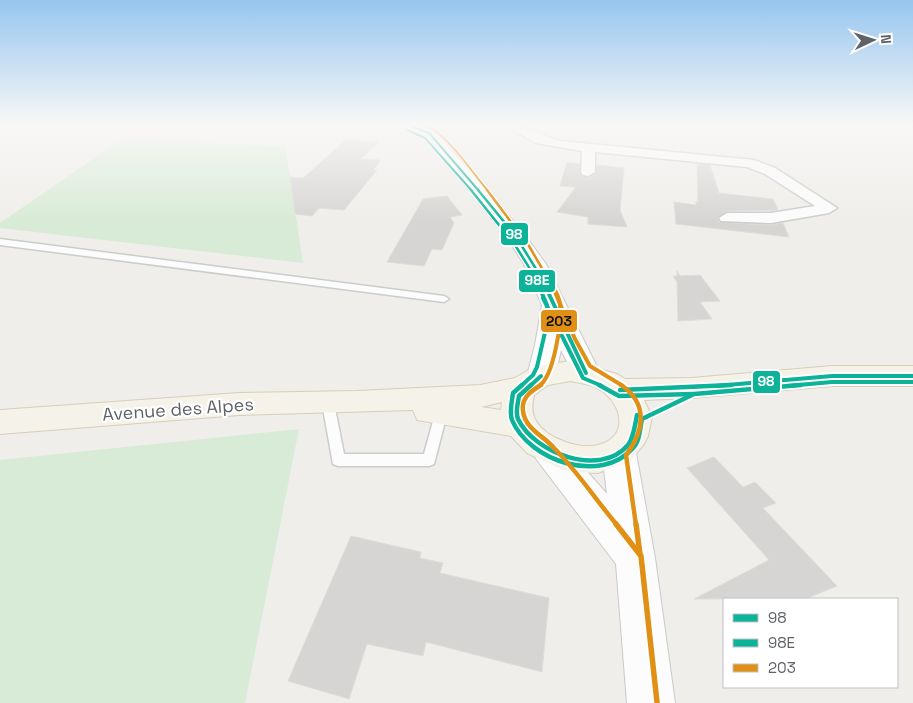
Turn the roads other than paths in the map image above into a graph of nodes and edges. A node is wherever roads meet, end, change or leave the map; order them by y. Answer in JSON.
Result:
{"nodes":[{"id":1,"x":451,"y":157,"type":"edge"},
{"id":2,"x":589,"y":157,"type":"edge"},
{"id":3,"x":683,"y":157,"type":"edge"},
{"id":4,"x":588,"y":172,"type":"dead end"},
{"id":5,"x":727,"y":218,"type":"dead end"},
{"id":6,"x":0,"y":243,"type":"edge"},
{"id":7,"x":444,"y":299,"type":"dead end"},
{"id":8,"x":554,"y":305,"type":"junction"},
{"id":9,"x":586,"y":373,"type":"junction"},
{"id":10,"x":913,"y":376,"type":"edge"},
{"id":11,"x":533,"y":381,"type":"junction"},
{"id":12,"x":342,"y":403,"type":"junction"},
{"id":13,"x":628,"y":403,"type":"junction"},
{"id":14,"x":441,"y":414,"type":"junction"},
{"id":15,"x":0,"y":422,"type":"edge"},
{"id":16,"x":521,"y":426,"type":"junction"},
{"id":17,"x":548,"y":451,"type":"junction"},
{"id":18,"x":619,"y":452,"type":"junction"},
{"id":19,"x":635,"y":558,"type":"junction"},
{"id":20,"x":651,"y":703,"type":"edge"}],
"edges":[{"from":1,"to":8,"type":"street"},
{"from":2,"to":4,"type":"street"},
{"from":3,"to":5,"type":"street"},
{"from":6,"to":7,"type":"lane"},
{"from":8,"to":9,"type":"street"},
{"from":8,"to":11,"type":"street"},
{"from":9,"to":11,"type":"main road"},
{"from":9,"to":13,"type":"main road"},
{"from":10,"to":13,"type":"main road"},
{"from":11,"to":12,"type":"main road","name":"Avenue des Alpes"},
{"from":11,"to":16,"type":"main road"},
{"from":12,"to":14,"type":"main road","name":"Avenue des Alpes"},
{"from":12,"to":14,"type":"lane"},
{"from":12,"to":15,"type":"main road","name":"Avenue des Alpes"},
{"from":13,"to":18,"type":"main road"},
{"from":14,"to":16,"type":"main road","name":"Avenue des Alpes"},
{"from":16,"to":17,"type":"main road"},
{"from":17,"to":18,"type":"main road"},
{"from":17,"to":19,"type":"street"},
{"from":18,"to":19,"type":"street"},
{"from":19,"to":20,"type":"street"}]}
